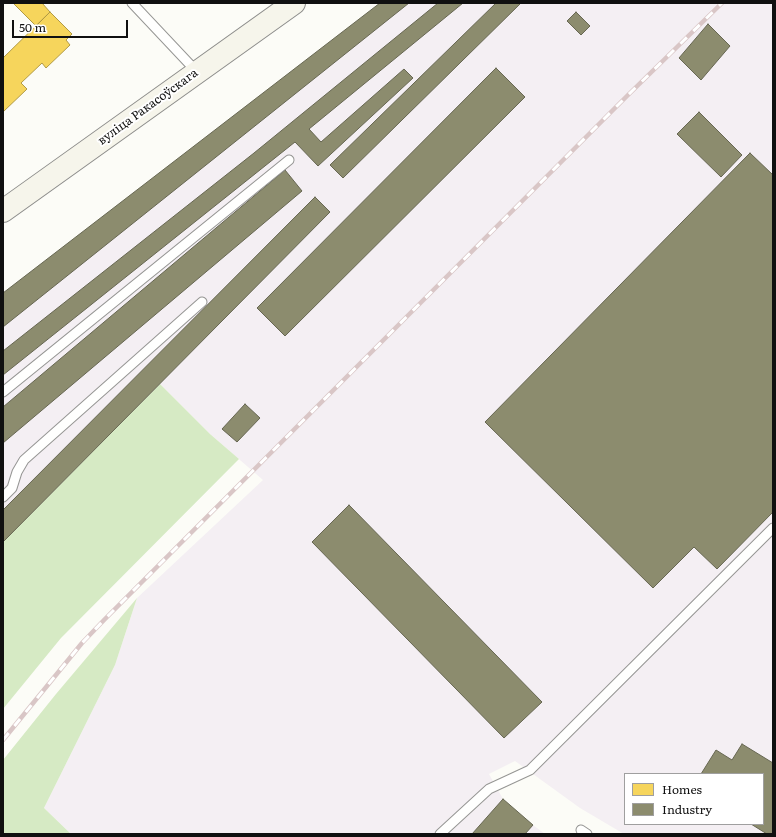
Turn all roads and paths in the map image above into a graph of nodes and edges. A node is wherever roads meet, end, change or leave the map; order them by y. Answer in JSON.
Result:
{"nodes":[{"id":1,"x":132,"y":3,"type":"edge"},
{"id":2,"x":294,"y":3,"type":"edge"},
{"id":3,"x":197,"y":72,"type":"junction"},
{"id":4,"x":289,"y":160,"type":"dead end"},
{"id":5,"x":3,"y":211,"type":"edge"},
{"id":6,"x":202,"y":302,"type":"dead end"},
{"id":7,"x":3,"y":392,"type":"edge"},
{"id":8,"x":3,"y":497,"type":"edge"},
{"id":9,"x":773,"y":528,"type":"edge"},
{"id":10,"x":440,"y":834,"type":"edge"}],
"edges":[{"from":1,"to":3,"type":"lane"},
{"from":2,"to":3,"type":"main road","name":"вуліца Ракасоўскага"},
{"from":3,"to":5,"type":"main road","name":"вуліца Ракасоўскага"},
{"from":4,"to":7,"type":"lane"},
{"from":6,"to":8,"type":"lane"},
{"from":9,"to":10,"type":"lane"}]}
